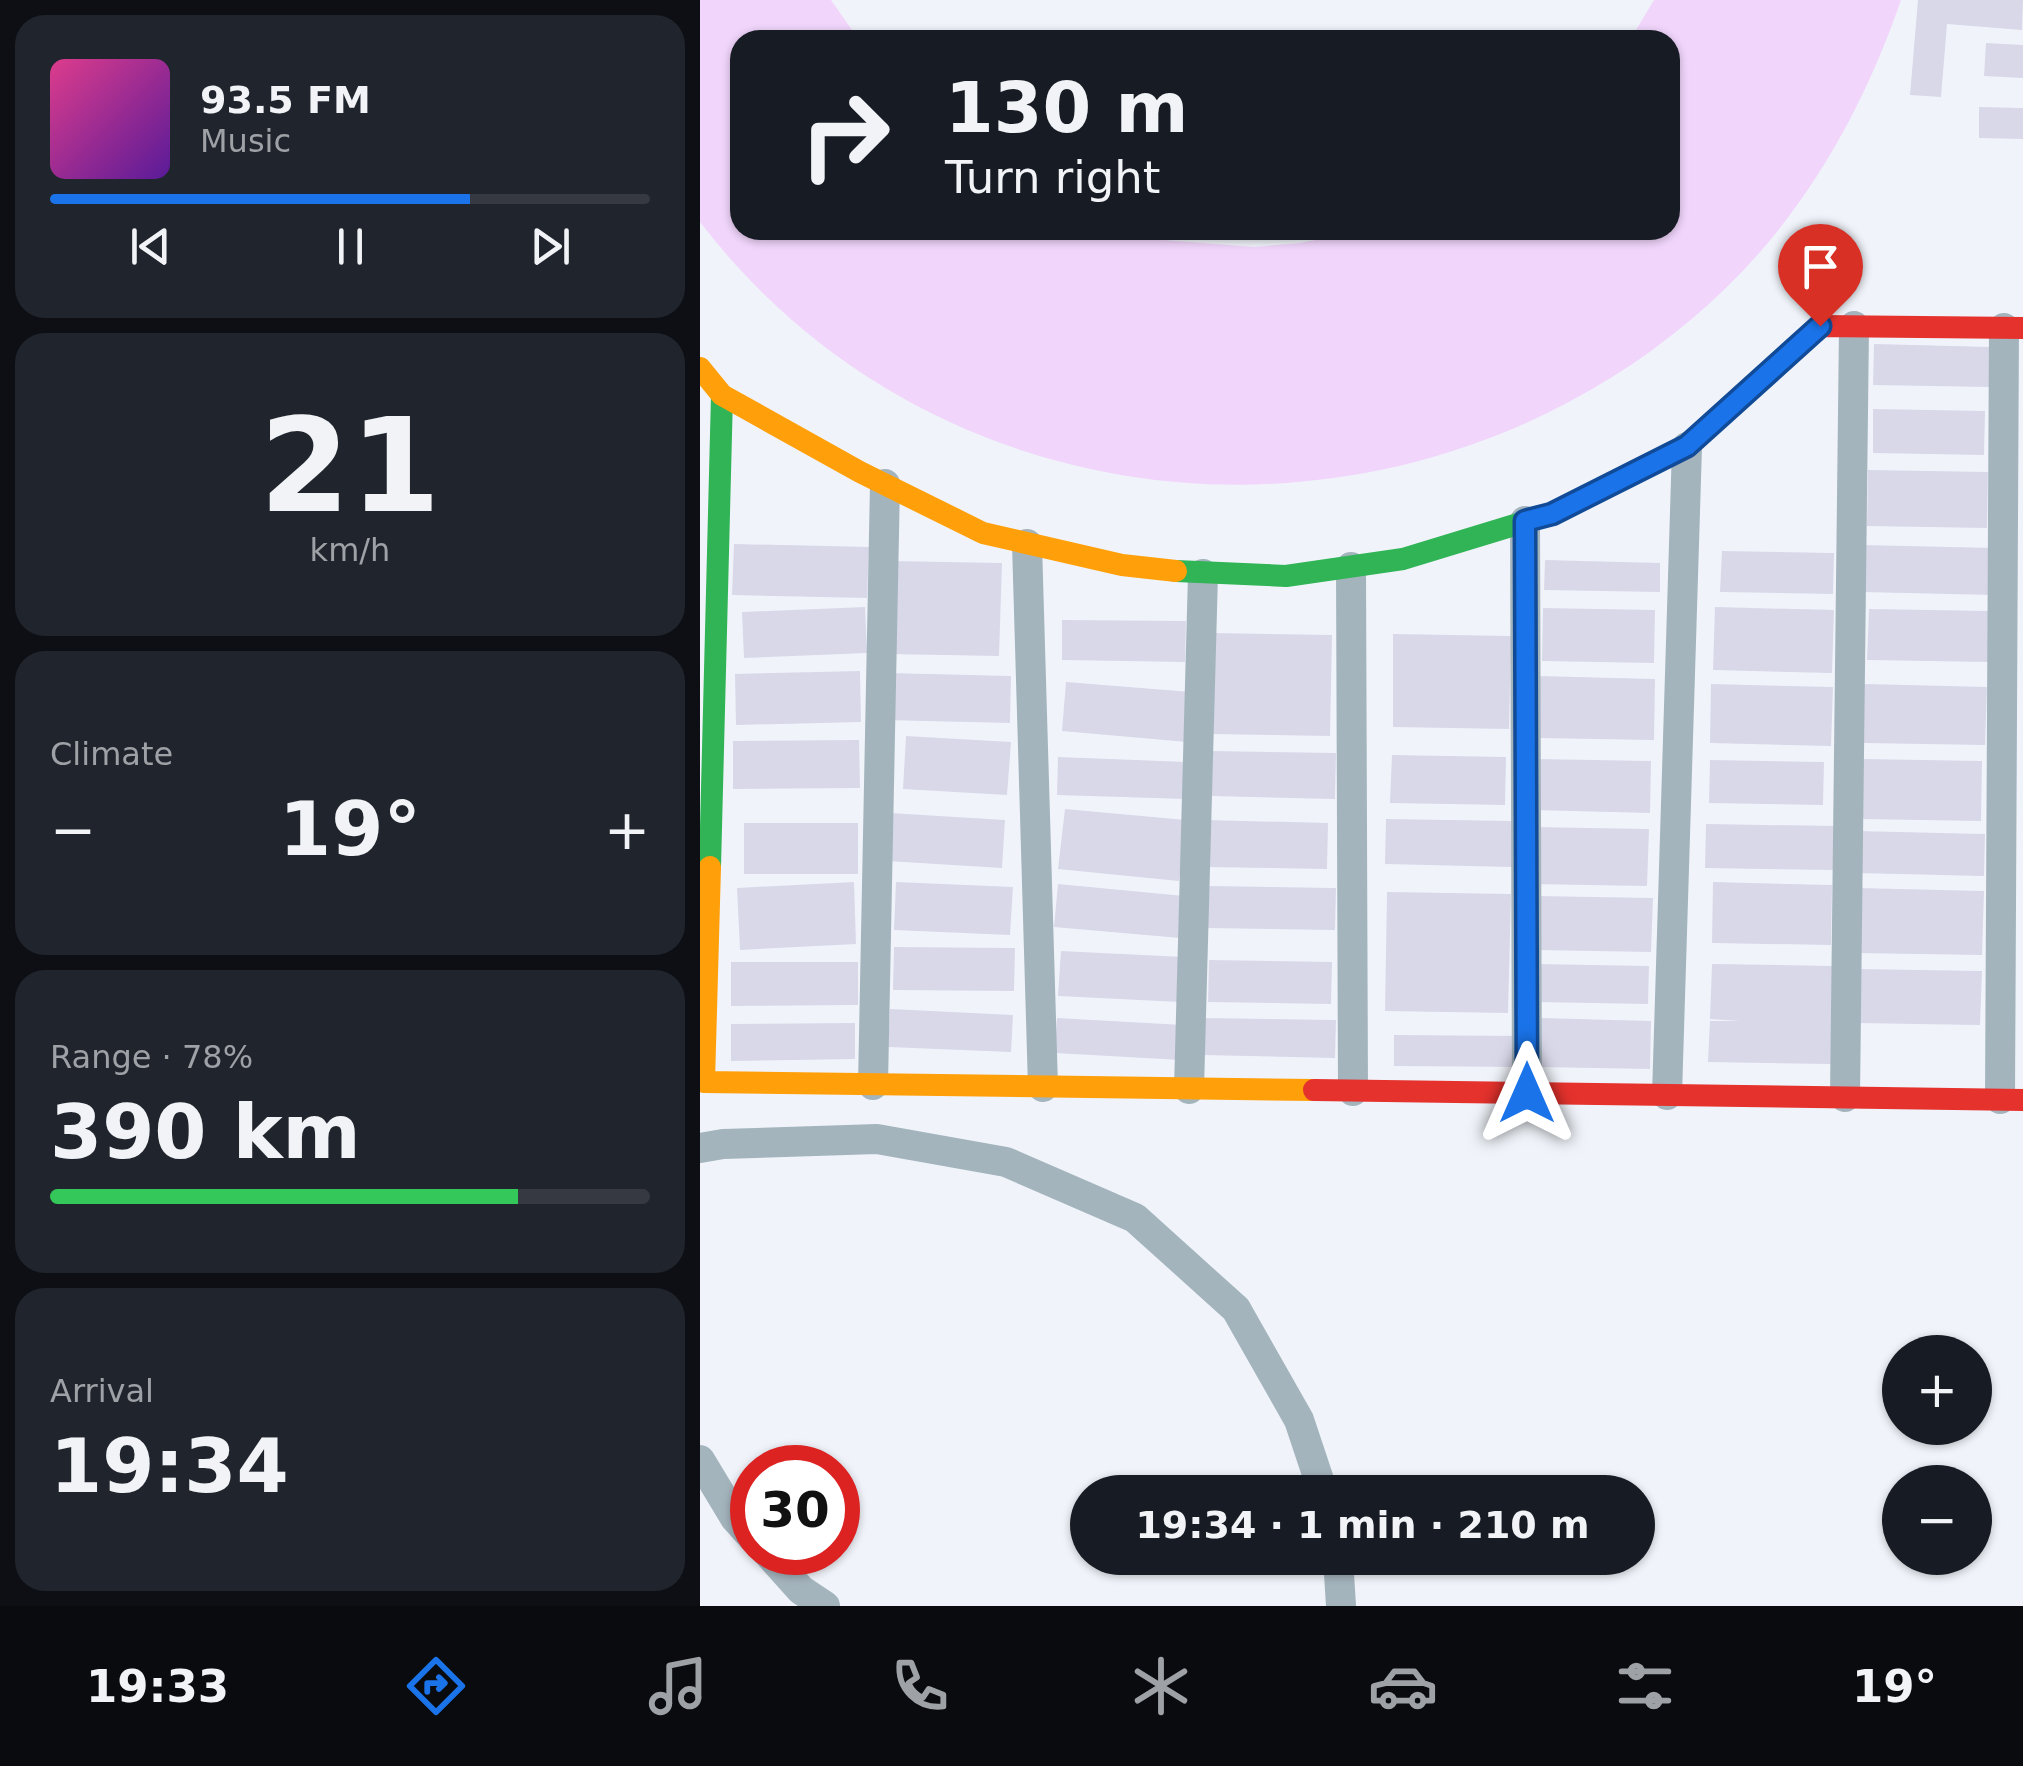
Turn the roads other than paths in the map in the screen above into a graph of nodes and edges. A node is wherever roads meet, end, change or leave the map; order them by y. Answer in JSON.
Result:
{"nodes":[{"id":1,"x":1854,"y":326,"type":"junction"},
{"id":2,"x":2014,"y":328,"type":"edge"},
{"id":3,"x":700,"y":368,"type":"edge"},
{"id":4,"x":722,"y":395,"type":"junction"},
{"id":5,"x":1687,"y":446,"type":"junction"},
{"id":6,"x":885,"y":484,"type":"junction"},
{"id":7,"x":1525,"y":521,"type":"junction"},
{"id":8,"x":1026,"y":544,"type":"junction"},
{"id":9,"x":1352,"y":567,"type":"junction"},
{"id":10,"x":1202,"y":574,"type":"junction"},
{"id":11,"x":873,"y":1085,"type":"junction"},
{"id":12,"x":1043,"y":1087,"type":"junction"},
{"id":13,"x":1189,"y":1088,"type":"junction"},
{"id":14,"x":1353,"y":1091,"type":"junction"},
{"id":15,"x":1527,"y":1093,"type":"junction"},
{"id":16,"x":1667,"y":1095,"type":"junction"},
{"id":17,"x":1845,"y":1098,"type":"junction"},
{"id":18,"x":2011,"y":1100,"type":"edge"},
{"id":19,"x":700,"y":1148,"type":"edge"},
{"id":20,"x":700,"y":1460,"type":"edge"},
{"id":21,"x":1317,"y":1475,"type":"edge"},
{"id":22,"x":730,"y":1510,"type":"edge"},
{"id":23,"x":788,"y":1575,"type":"edge"},
{"id":24,"x":1339,"y":1575,"type":"edge"},
{"id":25,"x":825,"y":1606,"type":"edge"},
{"id":26,"x":1341,"y":1606,"type":"edge"}],
"edges":[{"from":1,"to":2,"type":"street"},
{"from":1,"to":5,"type":"street"},
{"from":1,"to":17,"type":"street"},
{"from":2,"to":18,"type":"street"},
{"from":3,"to":4,"type":"street"},
{"from":4,"to":6,"type":"street"},
{"from":4,"to":11,"type":"street"},
{"from":5,"to":7,"type":"street"},
{"from":5,"to":16,"type":"street"},
{"from":6,"to":8,"type":"street"},
{"from":6,"to":11,"type":"street"},
{"from":7,"to":9,"type":"street"},
{"from":7,"to":15,"type":"street"},
{"from":8,"to":10,"type":"street"},
{"from":8,"to":12,"type":"street"},
{"from":9,"to":10,"type":"street"},
{"from":9,"to":14,"type":"street"},
{"from":10,"to":13,"type":"street"},
{"from":11,"to":12,"type":"street"},
{"from":12,"to":13,"type":"street"},
{"from":13,"to":14,"type":"street"},
{"from":14,"to":15,"type":"street"},
{"from":15,"to":16,"type":"street"},
{"from":16,"to":17,"type":"street"},
{"from":17,"to":18,"type":"street"},
{"from":19,"to":21,"type":"street"},
{"from":20,"to":22,"type":"street"},
{"from":23,"to":25,"type":"street"},
{"from":24,"to":26,"type":"street"}]}
